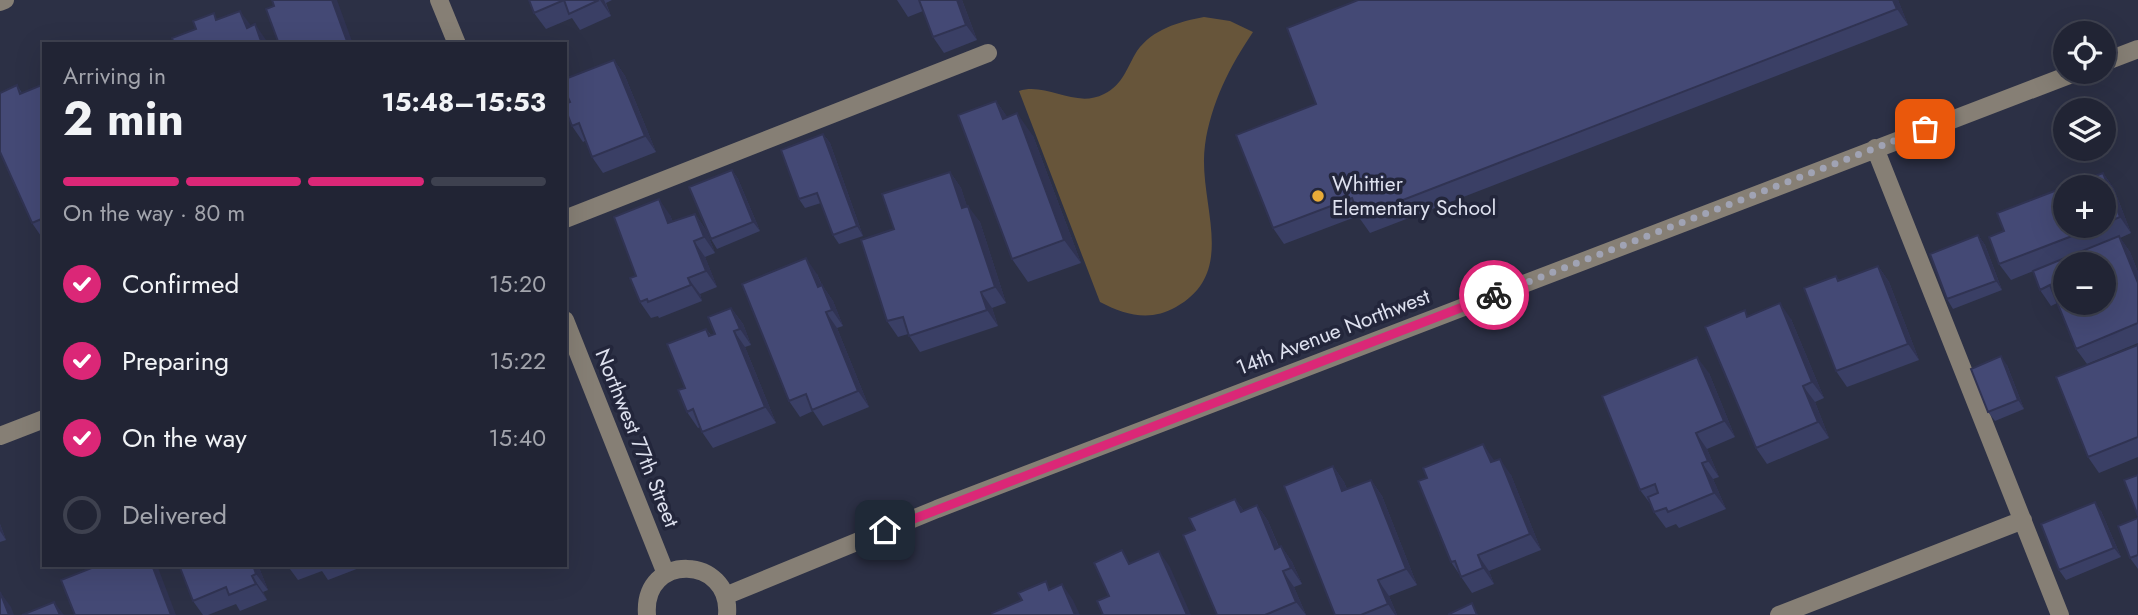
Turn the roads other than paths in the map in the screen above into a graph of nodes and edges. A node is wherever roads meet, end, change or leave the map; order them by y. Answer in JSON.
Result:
{"nodes":[{"id":1,"x":5,"y":0,"type":"edge"},
{"id":2,"x":439,"y":0,"type":"edge"},
{"id":3,"x":0,"y":2,"type":"edge"},
{"id":4,"x":456,"y":42,"type":"edge"},
{"id":5,"x":2138,"y":49,"type":"edge"},
{"id":6,"x":988,"y":52,"type":"dead end"},
{"id":7,"x":2116,"y":57,"type":"edge"},
{"id":8,"x":2053,"y":81,"type":"edge"},
{"id":9,"x":1875,"y":148,"type":"junction"},
{"id":10,"x":567,"y":218,"type":"edge"},
{"id":11,"x":567,"y":325,"type":"edge"},
{"id":12,"x":42,"y":420,"type":"edge"},
{"id":13,"x":0,"y":436,"type":"edge"},
{"id":14,"x":2023,"y":520,"type":"junction"},
{"id":15,"x":666,"y":574,"type":"junction"},
{"id":16,"x":725,"y":596,"type":"junction"},
{"id":17,"x":647,"y":615,"type":"edge"},
{"id":18,"x":727,"y":615,"type":"edge"},
{"id":19,"x":1779,"y":615,"type":"edge"},
{"id":20,"x":2060,"y":615,"type":"edge"}],
"edges":[{"from":1,"to":3,"type":"street"},
{"from":2,"to":4,"type":"street"},
{"from":5,"to":7,"type":"street"},
{"from":6,"to":10,"type":"street"},
{"from":8,"to":9,"type":"street","name":"14th Avenue Northwest"},
{"from":9,"to":14,"type":"street"},
{"from":9,"to":16,"type":"street","name":"14th Avenue Northwest"},
{"from":11,"to":15,"type":"street","name":"Northwest 77th Street"},
{"from":12,"to":13,"type":"street"},
{"from":14,"to":19,"type":"street"},
{"from":14,"to":20,"type":"street"},
{"from":15,"to":16,"type":"street"},
{"from":15,"to":17,"type":"street"},
{"from":16,"to":18,"type":"street"}]}
